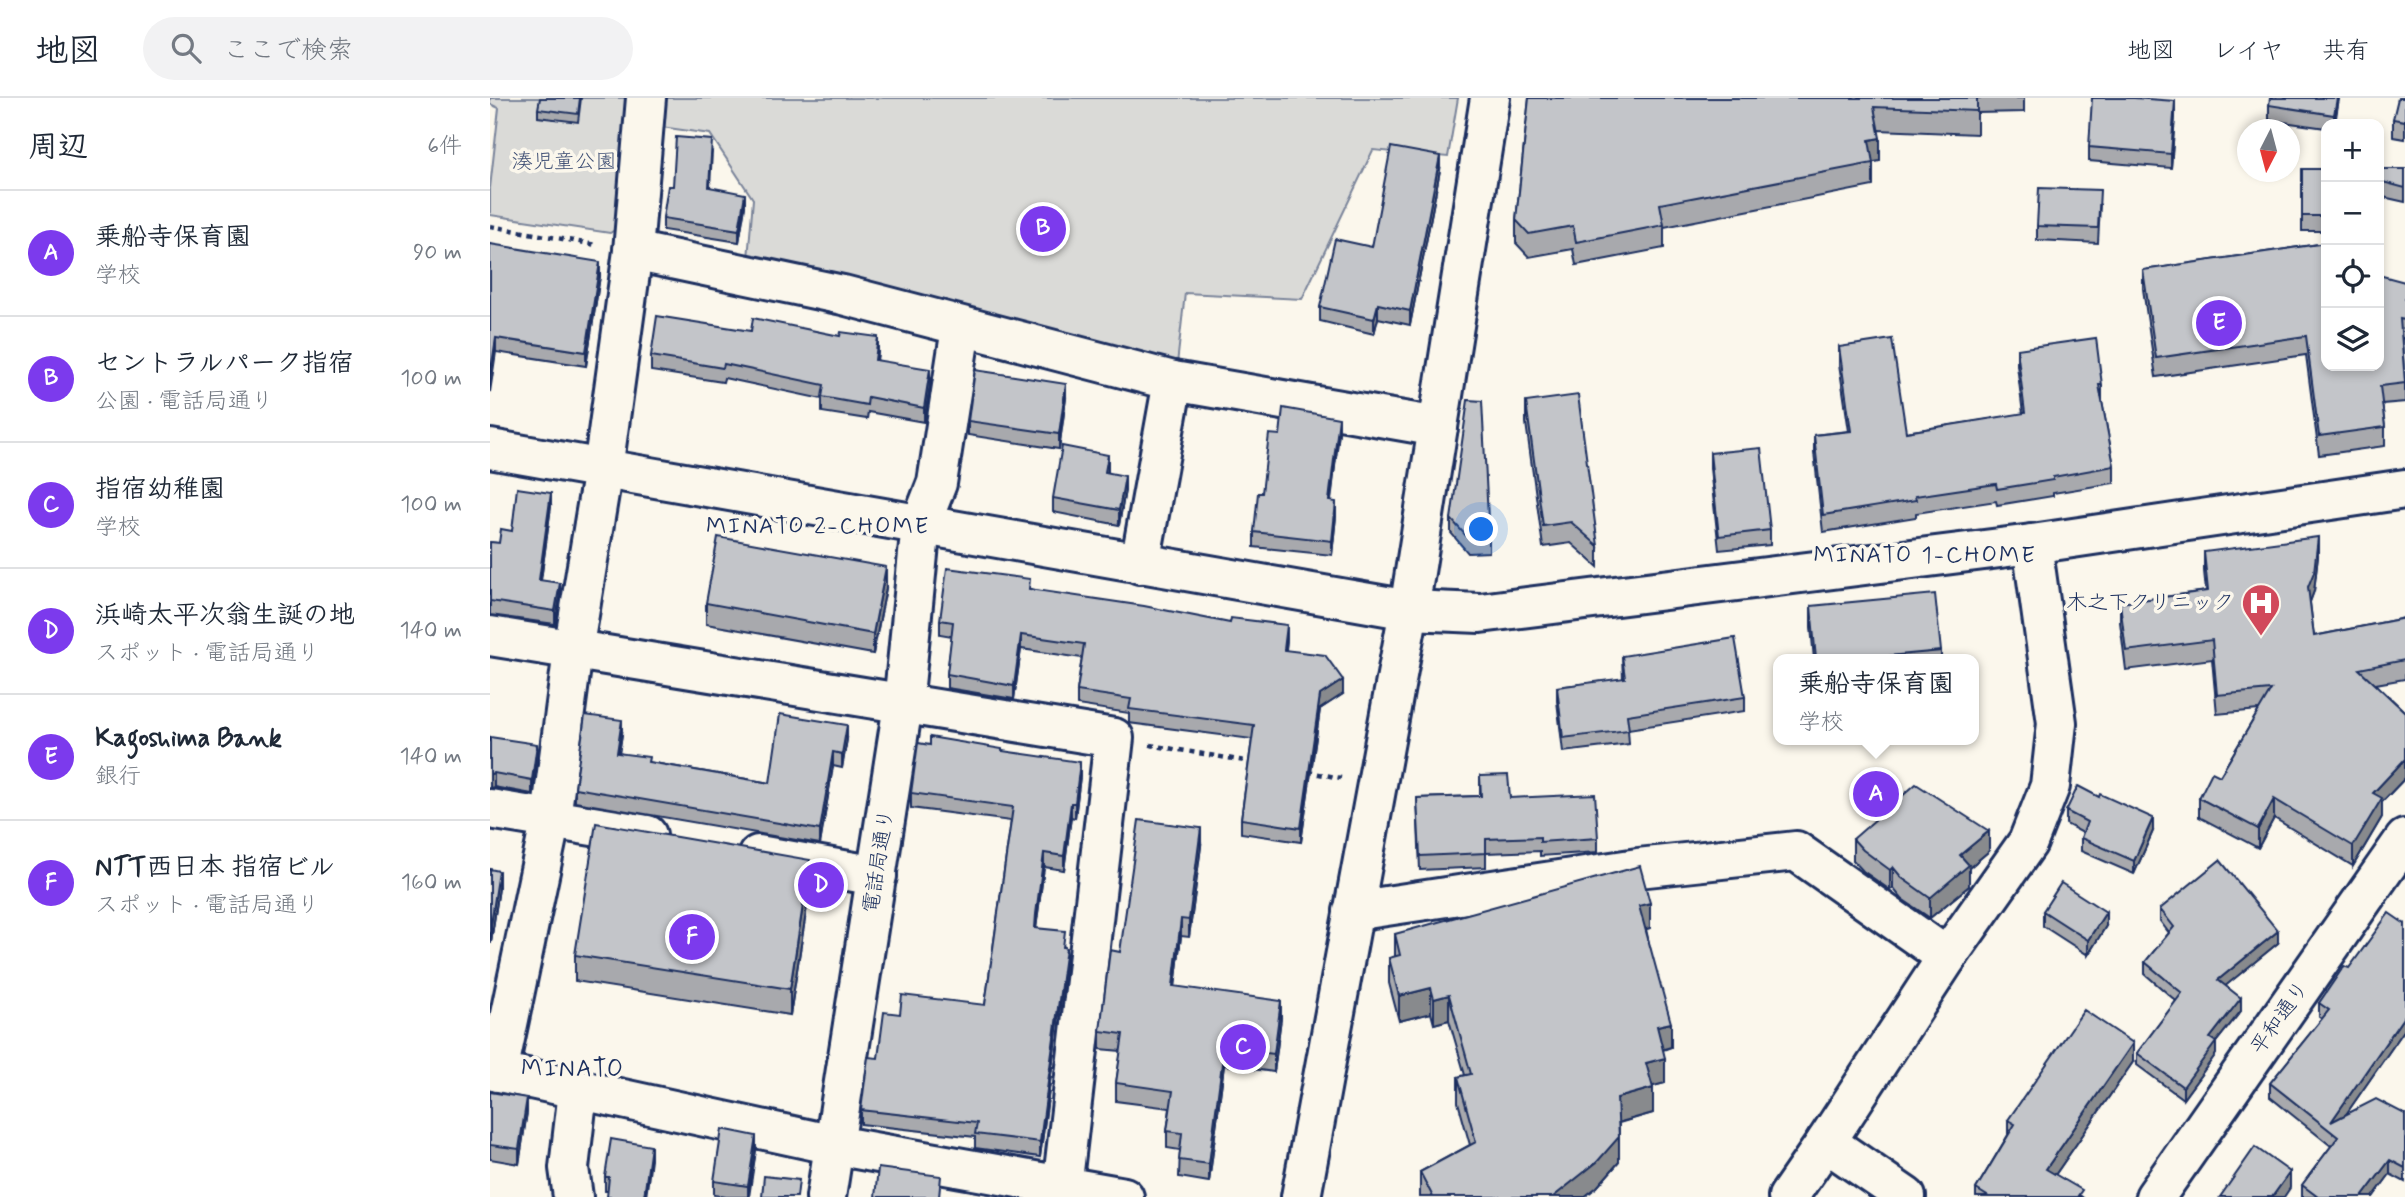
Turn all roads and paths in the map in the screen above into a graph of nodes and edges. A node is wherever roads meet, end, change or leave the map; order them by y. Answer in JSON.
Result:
{"nodes":[{"id":1,"x":646,"y":98,"type":"edge"},
{"id":2,"x":1490,"y":98,"type":"edge"},
{"id":3,"x":490,"y":226,"type":"edge"},
{"id":4,"x":633,"y":251,"type":"junction"},
{"id":5,"x":961,"y":328,"type":"junction"},
{"id":6,"x":1173,"y":381,"type":"junction"},
{"id":7,"x":1438,"y":427,"type":"junction"},
{"id":8,"x":490,"y":449,"type":"edge"},
{"id":9,"x":603,"y":469,"type":"junction"},
{"id":10,"x":2405,"y":489,"type":"edge"},
{"id":11,"x":921,"y":524,"type":"junction"},
{"id":12,"x":2032,"y":544,"type":"junction"},
{"id":13,"x":1140,"y":564,"type":"junction"},
{"id":14,"x":1409,"y":610,"type":"junction"},
{"id":15,"x":490,"y":636,"type":"edge"},
{"id":16,"x":573,"y":651,"type":"junction"},
{"id":17,"x":903,"y":705,"type":"junction"},
{"id":18,"x":1114,"y":738,"type":"junction"},
{"id":19,"x":1258,"y":764,"type":"edge"},
{"id":20,"x":1297,"y":770,"type":"edge"},
{"id":21,"x":1376,"y":784,"type":"junction"},
{"id":22,"x":490,"y":808,"type":"edge"},
{"id":23,"x":551,"y":818,"type":"junction"},
{"id":24,"x":2405,"y":839,"type":"edge"},
{"id":25,"x":687,"y":842,"type":"edge"},
{"id":26,"x":727,"y":850,"type":"edge"},
{"id":27,"x":877,"y":876,"type":"junction"},
{"id":28,"x":1353,"y":911,"type":"junction"},
{"id":29,"x":1947,"y":957,"type":"junction"},
{"id":30,"x":494,"y":1071,"type":"edge"},
{"id":31,"x":578,"y":1091,"type":"junction"},
{"id":32,"x":1826,"y":1142,"type":"junction"},
{"id":33,"x":834,"y":1145,"type":"junction"},
{"id":34,"x":1062,"y":1192,"type":"edge"},
{"id":35,"x":573,"y":1197,"type":"edge"},
{"id":36,"x":826,"y":1197,"type":"edge"},
{"id":37,"x":1124,"y":1197,"type":"edge"},
{"id":38,"x":1301,"y":1197,"type":"edge"},
{"id":39,"x":1788,"y":1197,"type":"edge"},
{"id":40,"x":1906,"y":1197,"type":"edge"},
{"id":41,"x":2155,"y":1197,"type":"edge"}],
"edges":[{"from":1,"to":4,"type":"street"},
{"from":2,"to":7,"type":"street"},
{"from":3,"to":4,"type":"path"},
{"from":4,"to":5,"type":"street"},
{"from":4,"to":9,"type":"street"},
{"from":5,"to":6,"type":"street"},
{"from":5,"to":11,"type":"street","name":"電話局通り"},
{"from":6,"to":7,"type":"street"},
{"from":6,"to":13,"type":"street"},
{"from":7,"to":14,"type":"street"},
{"from":8,"to":9,"type":"street"},
{"from":9,"to":11,"type":"street"},
{"from":9,"to":16,"type":"street"},
{"from":10,"to":12,"type":"street"},
{"from":11,"to":13,"type":"street"},
{"from":11,"to":17,"type":"street","name":"電話局通り"},
{"from":12,"to":14,"type":"street"},
{"from":12,"to":29,"type":"street"},
{"from":13,"to":14,"type":"street"},
{"from":14,"to":21,"type":"street"},
{"from":15,"to":16,"type":"street"},
{"from":16,"to":17,"type":"street"},
{"from":16,"to":23,"type":"street"},
{"from":17,"to":18,"type":"street"},
{"from":17,"to":27,"type":"street","name":"電話局通り"},
{"from":18,"to":19,"type":"path"},
{"from":18,"to":34,"type":"street"},
{"from":20,"to":21,"type":"path"},
{"from":21,"to":28,"type":"street"},
{"from":22,"to":23,"type":"street"},
{"from":23,"to":25,"type":"street"},
{"from":23,"to":30,"type":"street"},
{"from":24,"to":41,"type":"street","name":"平和通り"},
{"from":26,"to":27,"type":"street"},
{"from":27,"to":33,"type":"street","name":"電話局通り"},
{"from":28,"to":29,"type":"street"},
{"from":28,"to":38,"type":"street"},
{"from":29,"to":32,"type":"street"},
{"from":30,"to":31,"type":"street"},
{"from":31,"to":33,"type":"street"},
{"from":31,"to":35,"type":"street"},
{"from":32,"to":39,"type":"street"},
{"from":32,"to":40,"type":"street"},
{"from":33,"to":34,"type":"street"},
{"from":33,"to":36,"type":"street","name":"電話局通り"},
{"from":34,"to":37,"type":"street"}]}
